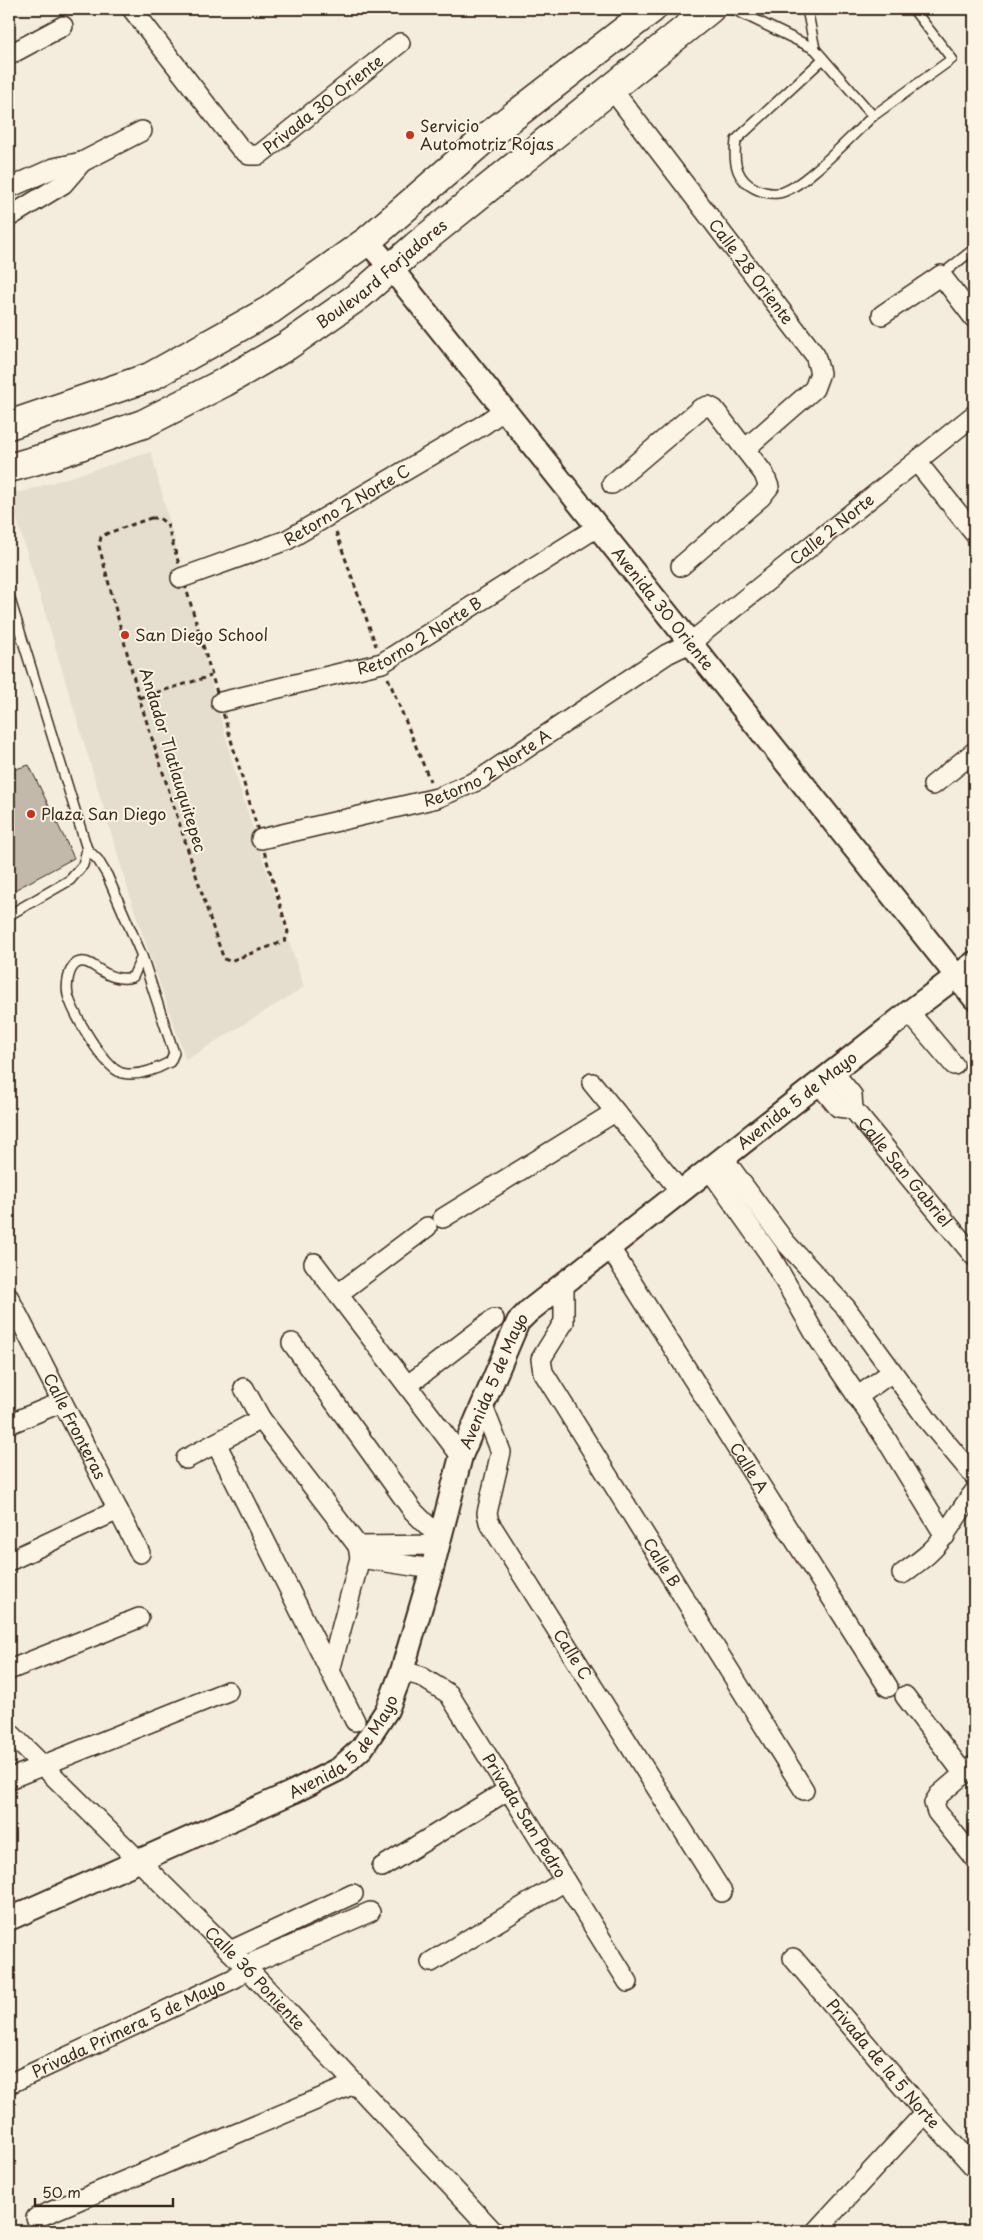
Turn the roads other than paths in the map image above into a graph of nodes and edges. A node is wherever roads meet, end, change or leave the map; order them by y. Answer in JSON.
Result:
{"nodes":[{"id":1,"x":132,"y":9,"type":"edge"},
{"id":2,"x":650,"y":9,"type":"edge"},
{"id":3,"x":710,"y":9,"type":"edge"},
{"id":4,"x":733,"y":9,"type":"edge"},
{"id":5,"x":807,"y":9,"type":"edge"},
{"id":6,"x":912,"y":9,"type":"edge"},
{"id":7,"x":63,"y":26,"type":"dead end"},
{"id":8,"x":400,"y":43,"type":"dead end"},
{"id":9,"x":815,"y":50,"type":"junction"},
{"id":10,"x":9,"y":55,"type":"edge"},
{"id":11,"x":823,"y":59,"type":"junction"},
{"id":12,"x":611,"y":88,"type":"junction"},
{"id":13,"x":873,"y":116,"type":"junction"},
{"id":14,"x":142,"y":131,"type":"dead end"},
{"id":15,"x":82,"y":162,"type":"junction"},
{"id":16,"x":9,"y":188,"type":"edge"},
{"id":17,"x":9,"y":217,"type":"edge"},
{"id":18,"x":367,"y":241,"type":"junction"},
{"id":19,"x":974,"y":249,"type":"edge"},
{"id":20,"x":391,"y":268,"type":"junction"},
{"id":21,"x":941,"y":275,"type":"junction"},
{"id":22,"x":882,"y":315,"type":"dead end"},
{"id":23,"x":974,"y":318,"type":"edge"},
{"id":24,"x":504,"y":410,"type":"junction"},
{"id":25,"x":974,"y":416,"type":"edge"},
{"id":26,"x":9,"y":425,"type":"edge"},
{"id":27,"x":745,"y":449,"type":"junction"},
{"id":28,"x":917,"y":462,"type":"junction"},
{"id":29,"x":9,"y":468,"type":"edge"},
{"id":30,"x":612,"y":484,"type":"dead end"},
{"id":31,"x":599,"y":526,"type":"junction"},
{"id":32,"x":974,"y":533,"type":"edge"},
{"id":33,"x":681,"y":566,"type":"dead end"},
{"id":34,"x":182,"y":578,"type":"road end"},
{"id":35,"x":9,"y":596,"type":"edge"},
{"id":36,"x":690,"y":643,"type":"junction"},
{"id":37,"x":221,"y":702,"type":"road end"},
{"id":38,"x":974,"y":752,"type":"edge"},
{"id":39,"x":933,"y":785,"type":"dead end"},
{"id":40,"x":261,"y":839,"type":"road end"},
{"id":41,"x":87,"y":849,"type":"junction"},
{"id":42,"x":9,"y":915,"type":"edge"},
{"id":43,"x":142,"y":956,"type":"junction"},
{"id":44,"x":966,"y":970,"type":"edge"},
{"id":45,"x":974,"y":998,"type":"edge"},
{"id":46,"x":909,"y":1012,"type":"junction"},
{"id":47,"x":954,"y":1065,"type":"dead end"},
{"id":48,"x":827,"y":1079,"type":"junction"},
{"id":49,"x":592,"y":1083,"type":"dead end"},
{"id":50,"x":615,"y":1112,"type":"junction"},
{"id":51,"x":717,"y":1164,"type":"junction"},
{"id":52,"x":680,"y":1192,"type":"junction"},
{"id":53,"x":610,"y":1248,"type":"junction"},
{"id":54,"x":974,"y":1256,"type":"edge"},
{"id":55,"x":314,"y":1263,"type":"dead end"},
{"id":56,"x":564,"y":1284,"type":"junction"},
{"id":57,"x":338,"y":1294,"type":"junction"},
{"id":58,"x":9,"y":1298,"type":"edge"},
{"id":59,"x":494,"y":1319,"type":"dead end"},
{"id":60,"x":292,"y":1343,"type":"dead end"},
{"id":61,"x":892,"y":1372,"type":"junction"},
{"id":62,"x":408,"y":1385,"type":"junction"},
{"id":63,"x":244,"y":1388,"type":"dead end"},
{"id":64,"x":857,"y":1397,"type":"junction"},
{"id":65,"x":62,"y":1402,"type":"junction"},
{"id":66,"x":482,"y":1404,"type":"junction"},
{"id":67,"x":261,"y":1419,"type":"junction"},
{"id":68,"x":9,"y":1424,"type":"edge"},
{"id":69,"x":216,"y":1443,"type":"junction"},
{"id":70,"x":462,"y":1456,"type":"junction"},
{"id":71,"x":186,"y":1459,"type":"dead end"},
{"id":72,"x":974,"y":1476,"type":"edge"},
{"id":73,"x":974,"y":1492,"type":"edge"},
{"id":74,"x":118,"y":1510,"type":"junction"},
{"id":75,"x":945,"y":1536,"type":"junction"},
{"id":76,"x":439,"y":1542,"type":"junction"},
{"id":77,"x":359,"y":1552,"type":"junction"},
{"id":78,"x":140,"y":1553,"type":"dead end"},
{"id":79,"x":9,"y":1561,"type":"edge"},
{"id":80,"x":432,"y":1569,"type":"junction"},
{"id":81,"x":902,"y":1574,"type":"dead end"},
{"id":82,"x":139,"y":1618,"type":"dead end"},
{"id":83,"x":9,"y":1670,"type":"edge"},
{"id":84,"x":330,"y":1671,"type":"junction"},
{"id":85,"x":402,"y":1671,"type":"junction"},
{"id":86,"x":888,"y":1687,"type":"dead end"},
{"id":87,"x":228,"y":1691,"type":"dead end"},
{"id":88,"x":905,"y":1696,"type":"dead end"},
{"id":89,"x":355,"y":1722,"type":"dead end"},
{"id":90,"x":9,"y":1732,"type":"edge"},
{"id":91,"x":42,"y":1765,"type":"junction"},
{"id":92,"x":969,"y":1770,"type":"edge"},
{"id":93,"x":9,"y":1779,"type":"edge"},
{"id":94,"x":508,"y":1790,"type":"junction"},
{"id":95,"x":804,"y":1790,"type":"dead end"},
{"id":96,"x":974,"y":1858,"type":"edge"},
{"id":97,"x":140,"y":1862,"type":"junction"},
{"id":98,"x":382,"y":1867,"type":"dead end"},
{"id":99,"x":565,"y":1881,"type":"junction"},
{"id":100,"x":722,"y":1892,"type":"dead end"},
{"id":101,"x":353,"y":1894,"type":"dead end"},
{"id":102,"x":370,"y":1912,"type":"dead end"},
{"id":103,"x":9,"y":1919,"type":"edge"},
{"id":104,"x":230,"y":1951,"type":"junction"},
{"id":105,"x":793,"y":1958,"type":"dead end"},
{"id":106,"x":431,"y":1962,"type":"dead end"},
{"id":107,"x":245,"y":1966,"type":"junction"},
{"id":108,"x":628,"y":1982,"type":"dead end"},
{"id":109,"x":9,"y":2084,"type":"edge"},
{"id":110,"x":354,"y":2084,"type":"junction"},
{"id":111,"x":926,"y":2113,"type":"junction"},
{"id":112,"x":974,"y":2167,"type":"edge"},
{"id":113,"x":36,"y":2218,"type":"dead end"},
{"id":114,"x":493,"y":2231,"type":"edge"},
{"id":115,"x":816,"y":2231,"type":"edge"}],
"edges":[{"from":1,"to":8,"type":"street","name":"Privada 30 Oriente"},
{"from":2,"to":18,"type":"main road","name":"Boulevard Forjadores"},
{"from":3,"to":12,"type":"main road","name":"Boulevard Forjadores"},
{"from":4,"to":9,"type":"lane"},
{"from":5,"to":9,"type":"lane"},
{"from":6,"to":13,"type":"lane"},
{"from":7,"to":10,"type":"street"},
{"from":9,"to":11,"type":"lane"},
{"from":11,"to":13,"type":"lane"},
{"from":11,"to":13,"type":"lane"},
{"from":12,"to":20,"type":"main road","name":"Boulevard Forjadores"},
{"from":12,"to":27,"type":"street","name":"Calle 28 Oriente"},
{"from":14,"to":15,"type":"street"},
{"from":15,"to":16,"type":"street"},
{"from":15,"to":17,"type":"street"},
{"from":18,"to":20,"type":"street","name":"Avenida 30 Oriente"},
{"from":18,"to":26,"type":"main road","name":"Boulevard Forjadores"},
{"from":19,"to":21,"type":"lane"},
{"from":20,"to":24,"type":"street","name":"Avenida 30 Oriente"},
{"from":20,"to":29,"type":"main road","name":"Boulevard Forjadores"},
{"from":21,"to":22,"type":"street"},
{"from":21,"to":23,"type":"street"},
{"from":24,"to":31,"type":"street","name":"Avenida 30 Oriente"},
{"from":24,"to":34,"type":"street","name":"Retorno 2 Norte C"},
{"from":25,"to":28,"type":"street","name":"Calle 2 Norte"},
{"from":27,"to":30,"type":"street"},
{"from":27,"to":33,"type":"street"},
{"from":28,"to":32,"type":"street"},
{"from":28,"to":36,"type":"street","name":"Calle 2 Norte"},
{"from":31,"to":36,"type":"street","name":"Avenida 30 Oriente"},
{"from":31,"to":37,"type":"street","name":"Retorno 2 Norte B"},
{"from":35,"to":41,"type":"lane"},
{"from":36,"to":40,"type":"street","name":"Retorno 2 Norte A"},
{"from":36,"to":44,"type":"street","name":"Avenida 30 Oriente"},
{"from":38,"to":39,"type":"street"},
{"from":41,"to":42,"type":"lane"},
{"from":41,"to":43,"type":"lane"},
{"from":43,"to":43,"type":"lane"},
{"from":44,"to":45,"type":"street","name":"Avenida 30 Oriente"},
{"from":44,"to":46,"type":"street","name":"Avenida 5 de Mayo"},
{"from":46,"to":47,"type":"street"},
{"from":46,"to":48,"type":"street","name":"Avenida 5 de Mayo"},
{"from":48,"to":51,"type":"street","name":"Avenida 5 de Mayo"},
{"from":48,"to":54,"type":"street","name":"Calle San Gabriel"},
{"from":49,"to":50,"type":"street"},
{"from":50,"to":52,"type":"street"},
{"from":50,"to":57,"type":"street"},
{"from":51,"to":52,"type":"street","name":"Avenida 5 de Mayo"},
{"from":51,"to":61,"type":"street"},
{"from":51,"to":64,"type":"street"},
{"from":52,"to":53,"type":"street","name":"Avenida 5 de Mayo"},
{"from":53,"to":56,"type":"street","name":"Avenida 5 de Mayo"},
{"from":53,"to":86,"type":"street","name":"Calle A"},
{"from":55,"to":57,"type":"street"},
{"from":56,"to":66,"type":"street","name":"Avenida 5 de Mayo"},
{"from":56,"to":95,"type":"street","name":"Calle B"},
{"from":57,"to":62,"type":"street"},
{"from":58,"to":65,"type":"street","name":"Calle Fronteras"},
{"from":59,"to":62,"type":"street"},
{"from":60,"to":76,"type":"street"},
{"from":61,"to":64,"type":"street"},
{"from":61,"to":72,"type":"street"},
{"from":62,"to":70,"type":"street"},
{"from":63,"to":67,"type":"street"},
{"from":64,"to":75,"type":"street"},
{"from":65,"to":68,"type":"street"},
{"from":65,"to":74,"type":"street","name":"Calle Fronteras"},
{"from":66,"to":70,"type":"street","name":"Avenida 5 de Mayo"},
{"from":66,"to":100,"type":"street","name":"Calle C"},
{"from":67,"to":69,"type":"street"},
{"from":67,"to":77,"type":"street"},
{"from":69,"to":71,"type":"street"},
{"from":69,"to":84,"type":"street"},
{"from":70,"to":76,"type":"street","name":"Avenida 5 de Mayo"},
{"from":73,"to":75,"type":"street"},
{"from":74,"to":78,"type":"street","name":"Calle Fronteras"},
{"from":74,"to":79,"type":"street"},
{"from":75,"to":81,"type":"street"},
{"from":76,"to":77,"type":"street"},
{"from":76,"to":80,"type":"street","name":"Avenida 5 de Mayo"},
{"from":77,"to":80,"type":"street"},
{"from":77,"to":84,"type":"street"},
{"from":80,"to":85,"type":"street","name":"Avenida 5 de Mayo"},
{"from":82,"to":83,"type":"street"},
{"from":84,"to":89,"type":"street"},
{"from":85,"to":94,"type":"street","name":"Privada San Pedro"},
{"from":85,"to":97,"type":"street","name":"Avenida 5 de Mayo"},
{"from":87,"to":91,"type":"street"},
{"from":88,"to":92,"type":"street"},
{"from":90,"to":91,"type":"street","name":"Calle 36 Poniente"},
{"from":91,"to":93,"type":"street"},
{"from":91,"to":97,"type":"street","name":"Calle 36 Poniente"},
{"from":92,"to":96,"type":"street"},
{"from":94,"to":98,"type":"street"},
{"from":94,"to":99,"type":"street","name":"Privada San Pedro"},
{"from":97,"to":103,"type":"street","name":"Avenida 5 de Mayo"},
{"from":97,"to":104,"type":"street","name":"Calle 36 Poniente"},
{"from":99,"to":106,"type":"street"},
{"from":99,"to":108,"type":"street","name":"Privada San Pedro"},
{"from":101,"to":104,"type":"street"},
{"from":102,"to":107,"type":"street","name":"Privada Primera 5 de Mayo"},
{"from":104,"to":107,"type":"street","name":"Calle 36 Poniente"},
{"from":105,"to":111,"type":"street","name":"Privada de la 5 Norte"},
{"from":107,"to":109,"type":"street","name":"Privada Primera 5 de Mayo"},
{"from":107,"to":110,"type":"street","name":"Calle 36 Poniente"},
{"from":110,"to":113,"type":"street"},
{"from":110,"to":114,"type":"street","name":"Calle 36 Poniente"},
{"from":111,"to":112,"type":"street","name":"Privada de la 5 Norte"},
{"from":111,"to":115,"type":"street"}]}
